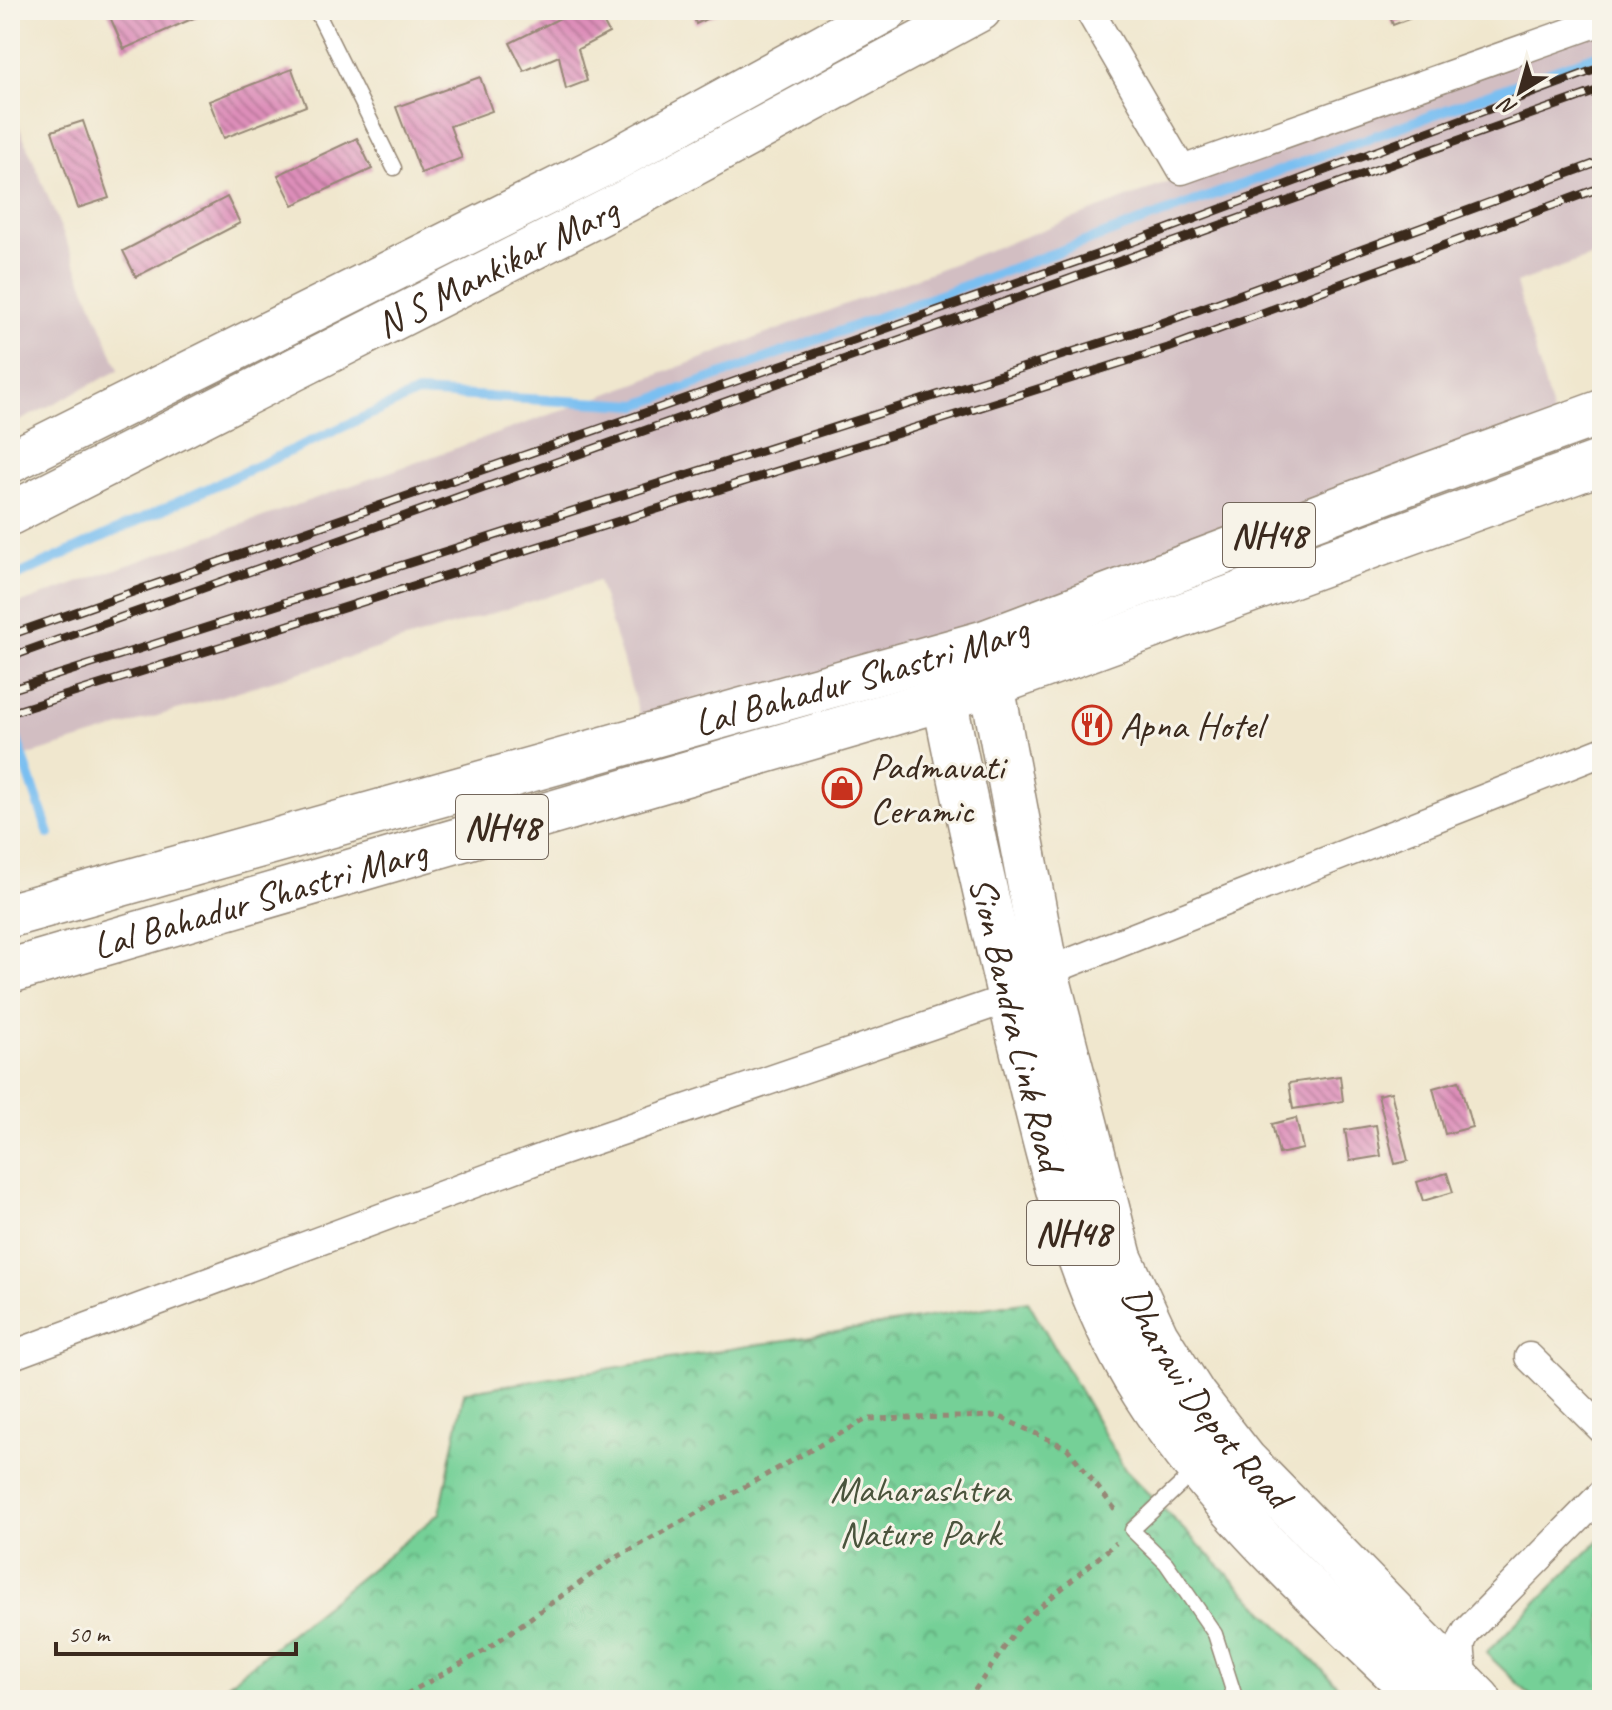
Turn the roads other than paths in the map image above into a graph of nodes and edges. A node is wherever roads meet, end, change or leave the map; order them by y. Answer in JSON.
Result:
{"nodes":[{"id":1,"x":316,"y":10,"type":"edge"},
{"id":2,"x":887,"y":10,"type":"edge"},
{"id":3,"x":980,"y":10,"type":"edge"},
{"id":4,"x":1089,"y":10,"type":"edge"},
{"id":5,"x":1602,"y":21,"type":"edge"},
{"id":6,"x":834,"y":39,"type":"junction"},
{"id":7,"x":854,"y":78,"type":"junction"},
{"id":8,"x":614,"y":160,"type":"junction"},
{"id":9,"x":394,"y":168,"type":"dead end"},
{"id":10,"x":634,"y":197,"type":"junction"},
{"id":11,"x":333,"y":301,"type":"junction"},
{"id":12,"x":353,"y":340,"type":"junction"},
{"id":13,"x":168,"y":383,"type":"junction"},
{"id":14,"x":1602,"y":412,"type":"edge"},
{"id":15,"x":187,"y":424,"type":"junction"},
{"id":16,"x":56,"y":439,"type":"junction"},
{"id":17,"x":10,"y":462,"type":"edge"},
{"id":18,"x":1602,"y":462,"type":"edge"},
{"id":19,"x":76,"y":481,"type":"junction"},
{"id":20,"x":10,"y":514,"type":"edge"},
{"id":21,"x":989,"y":664,"type":"junction"},
{"id":22,"x":940,"y":677,"type":"junction"},
{"id":23,"x":647,"y":736,"type":"junction"},
{"id":24,"x":1602,"y":752,"type":"edge"},
{"id":25,"x":664,"y":779,"type":"junction"},
{"id":26,"x":10,"y":915,"type":"edge"},
{"id":27,"x":10,"y":971,"type":"edge"},
{"id":28,"x":1046,"y":972,"type":"junction"},
{"id":29,"x":1010,"y":998,"type":"junction"},
{"id":30,"x":10,"y":1356,"type":"edge"},
{"id":31,"x":1529,"y":1357,"type":"dead end"},
{"id":32,"x":1602,"y":1429,"type":"edge"},
{"id":33,"x":1198,"y":1469,"type":"junction"},
{"id":34,"x":1602,"y":1494,"type":"edge"},
{"id":35,"x":1451,"y":1695,"type":"edge"},
{"id":36,"x":1236,"y":1700,"type":"edge"}],
"edges":[{"from":1,"to":9,"type":"lane"},
{"from":2,"to":6,"type":"main road"},
{"from":3,"to":7,"type":"main road","name":"N S Mankikar Marg"},
{"from":4,"to":5,"type":"street"},
{"from":6,"to":7,"type":"main road"},
{"from":6,"to":8,"type":"main road"},
{"from":7,"to":10,"type":"main road","name":"N S Mankikar Marg"},
{"from":8,"to":10,"type":"main road"},
{"from":8,"to":11,"type":"main road"},
{"from":10,"to":12,"type":"main road","name":"N S Mankikar Marg"},
{"from":11,"to":12,"type":"main road"},
{"from":11,"to":13,"type":"main road"},
{"from":12,"to":15,"type":"main road","name":"N S Mankikar Marg"},
{"from":13,"to":15,"type":"main road"},
{"from":13,"to":16,"type":"main road"},
{"from":14,"to":21,"type":"main road","name":"Lal Bahadur Shastri Marg","number":"NH48"},
{"from":15,"to":19,"type":"main road","name":"N S Mankikar Marg"},
{"from":16,"to":17,"type":"main road"},
{"from":16,"to":19,"type":"main road"},
{"from":18,"to":21,"type":"main road","name":"Lal Bahadur Shastri Marg","number":"NH48"},
{"from":19,"to":20,"type":"main road","name":"N S Mankikar Marg"},
{"from":21,"to":22,"type":"main road","name":"Lal Bahadur Shastri Marg","number":"NH48"},
{"from":21,"to":28,"type":"main road","name":"Dharavi Depot Road"},
{"from":22,"to":23,"type":"main road","name":"Lal Bahadur Shastri Marg","number":"NH48"},
{"from":22,"to":25,"type":"main road","name":"Lal Bahadur Shastri Marg","number":"NH48"},
{"from":22,"to":29,"type":"main road","name":"Sion Bandra Link Road","number":"NH48"},
{"from":23,"to":25,"type":"main road"},
{"from":23,"to":26,"type":"main road","name":"Lal Bahadur Shastri Marg","number":"NH48"},
{"from":24,"to":28,"type":"street"},
{"from":25,"to":27,"type":"main road","name":"Lal Bahadur Shastri Marg","number":"NH48"},
{"from":28,"to":35,"type":"main road","name":"Dharavi Depot Road"},
{"from":29,"to":30,"type":"street"},
{"from":29,"to":33,"type":"main road","name":"Sion Bandra Link Road","number":"NH48"},
{"from":31,"to":32,"type":"street"},
{"from":33,"to":35,"type":"main road","name":"Sion Bandra Link Road","number":"NH48"},
{"from":33,"to":36,"type":"lane"},
{"from":34,"to":35,"type":"street"}]}
